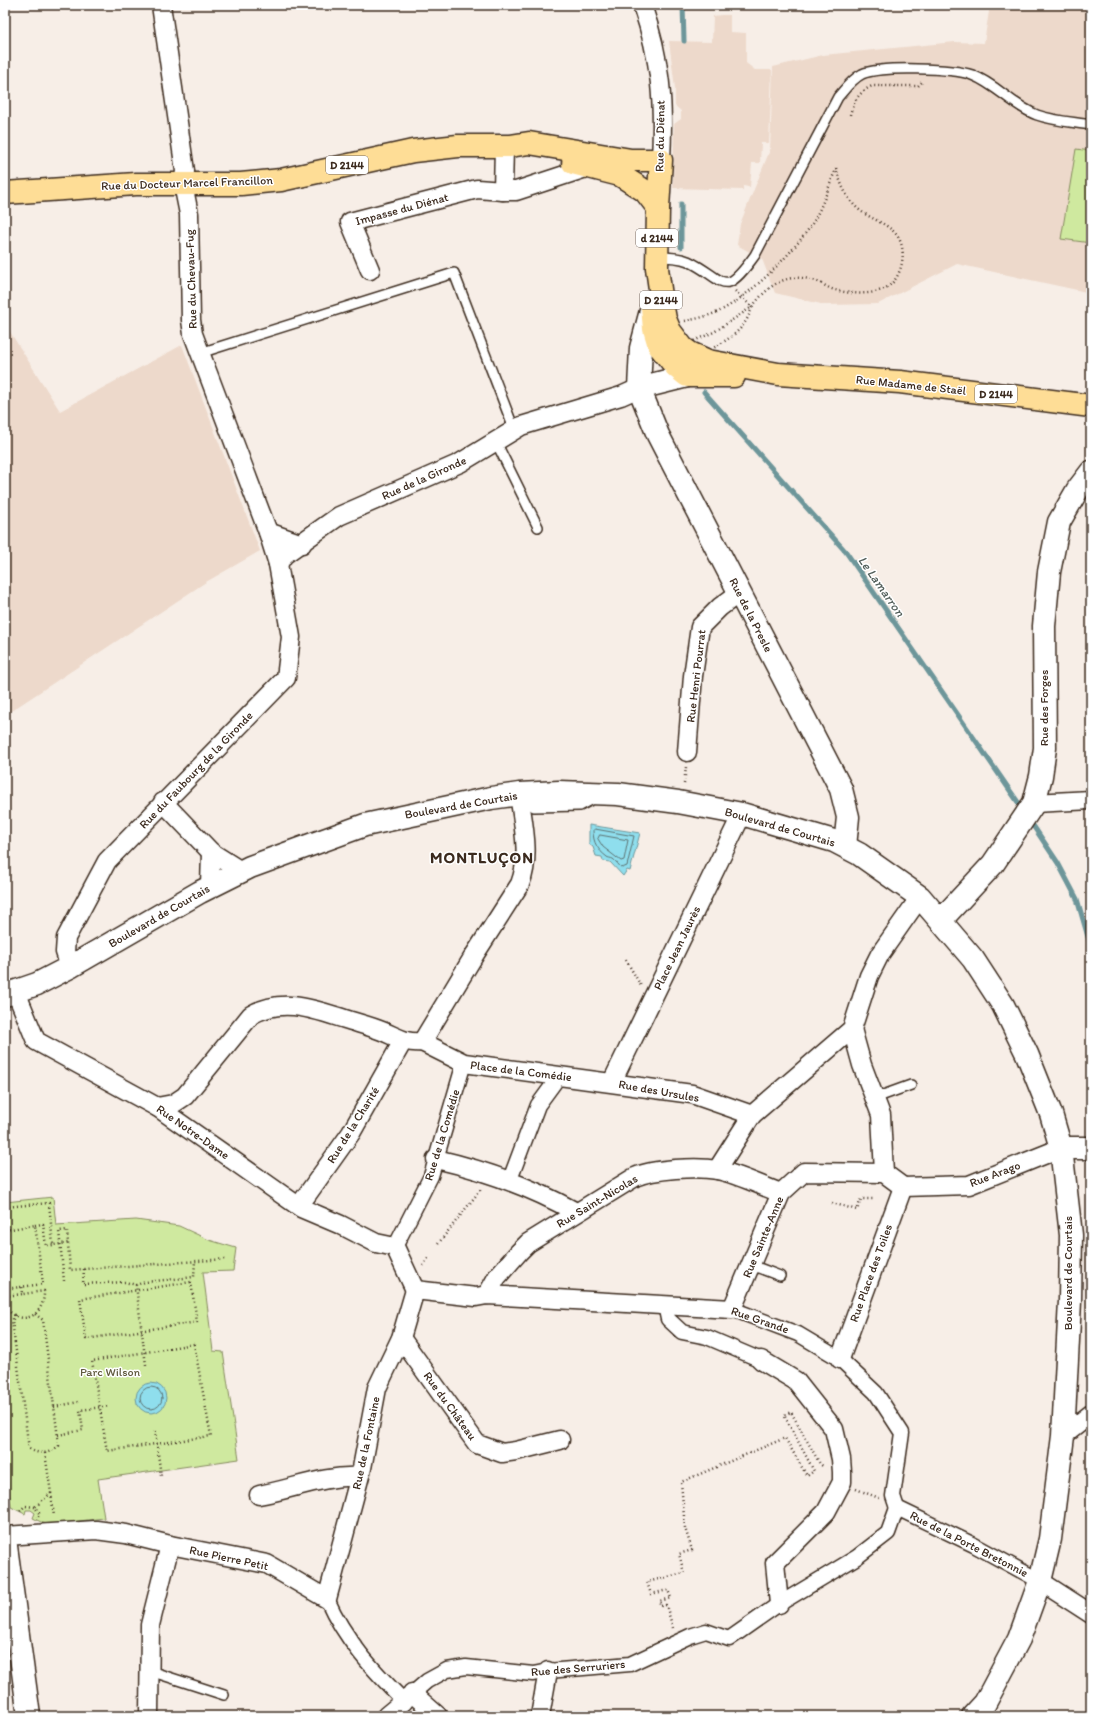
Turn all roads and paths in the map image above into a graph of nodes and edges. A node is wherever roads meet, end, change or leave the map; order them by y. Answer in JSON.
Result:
{"nodes":[{"id":1,"x":162,"y":5,"type":"edge"},
{"id":2,"x":642,"y":5,"type":"edge"},
{"id":3,"x":934,"y":68,"type":"junction"},
{"id":4,"x":850,"y":115,"type":"dead end"},
{"id":5,"x":1091,"y":125,"type":"edge"},
{"id":6,"x":507,"y":146,"type":"junction"},
{"id":7,"x":661,"y":160,"type":"junction"},
{"id":8,"x":589,"y":167,"type":"junction"},
{"id":9,"x":183,"y":184,"type":"junction"},
{"id":10,"x":503,"y":190,"type":"junction"},
{"id":11,"x":5,"y":193,"type":"edge"},
{"id":12,"x":658,"y":208,"type":"junction"},
{"id":13,"x":657,"y":263,"type":"junction"},
{"id":14,"x":370,"y":270,"type":"dead end"},
{"id":15,"x":726,"y":282,"type":"junction"},
{"id":16,"x":742,"y":297,"type":"junction"},
{"id":17,"x":652,"y":307,"type":"junction"},
{"id":18,"x":752,"y":307,"type":"junction"},
{"id":19,"x":677,"y":343,"type":"junction"},
{"id":20,"x":200,"y":353,"type":"junction"},
{"id":21,"x":778,"y":374,"type":"junction"},
{"id":22,"x":687,"y":376,"type":"junction"},
{"id":23,"x":639,"y":388,"type":"junction"},
{"id":24,"x":1091,"y":406,"type":"edge"},
{"id":25,"x":514,"y":429,"type":"junction"},
{"id":26,"x":496,"y":442,"type":"junction"},
{"id":27,"x":1091,"y":472,"type":"edge"},
{"id":28,"x":538,"y":527,"type":"dead end"},
{"id":29,"x":268,"y":532,"type":"junction"},
{"id":30,"x":302,"y":544,"type":"junction"},
{"id":31,"x":278,"y":564,"type":"junction"},
{"id":32,"x":739,"y":593,"type":"junction"},
{"id":33,"x":688,"y":752,"type":"joint"},
{"id":34,"x":519,"y":794,"type":"junction"},
{"id":35,"x":1091,"y":800,"type":"edge"},
{"id":36,"x":163,"y":802,"type":"junction"},
{"id":37,"x":678,"y":802,"type":"junction"},
{"id":38,"x":1034,"y":803,"type":"junction"},
{"id":39,"x":742,"y":814,"type":"junction"},
{"id":40,"x":845,"y":846,"type":"junction"},
{"id":41,"x":211,"y":852,"type":"junction"},
{"id":42,"x":241,"y":871,"type":"junction"},
{"id":43,"x":210,"y":886,"type":"junction"},
{"id":44,"x":920,"y":897,"type":"junction"},
{"id":45,"x":941,"y":920,"type":"junction"},
{"id":46,"x":626,"y":960,"type":"dead end"},
{"id":47,"x":70,"y":968,"type":"junction"},
{"id":48,"x":11,"y":993,"type":"edge"},
{"id":49,"x":651,"y":1002,"type":"junction"},
{"id":50,"x":852,"y":1029,"type":"junction"},
{"id":51,"x":402,"y":1041,"type":"junction"},
{"id":52,"x":422,"y":1042,"type":"junction"},
{"id":53,"x":464,"y":1063,"type":"junction"},
{"id":54,"x":560,"y":1075,"type":"junction"},
{"id":55,"x":612,"y":1082,"type":"junction"},
{"id":56,"x":911,"y":1085,"type":"dead end"},
{"id":57,"x":875,"y":1098,"type":"junction"},
{"id":58,"x":158,"y":1107,"type":"junction"},
{"id":59,"x":752,"y":1115,"type":"junction"},
{"id":60,"x":1061,"y":1148,"type":"junction"},
{"id":61,"x":1091,"y":1148,"type":"edge"},
{"id":62,"x":436,"y":1159,"type":"junction"},
{"id":63,"x":717,"y":1170,"type":"junction"},
{"id":64,"x":884,"y":1173,"type":"junction"},
{"id":65,"x":490,"y":1176,"type":"junction"},
{"id":66,"x":509,"y":1182,"type":"junction"},
{"id":67,"x":903,"y":1187,"type":"junction"},
{"id":68,"x":781,"y":1193,"type":"junction"},
{"id":69,"x":874,"y":1199,"type":"dead end"},
{"id":70,"x":832,"y":1203,"type":"dead end"},
{"id":71,"x":299,"y":1206,"type":"junction"},
{"id":72,"x":5,"y":1207,"type":"edge"},
{"id":73,"x":576,"y":1212,"type":"junction"},
{"id":74,"x":34,"y":1225,"type":"junction"},
{"id":75,"x":5,"y":1230,"type":"edge"},
{"id":76,"x":61,"y":1244,"type":"junction"},
{"id":77,"x":68,"y":1244,"type":"junction"},
{"id":78,"x":438,"y":1244,"type":"dead end"},
{"id":79,"x":54,"y":1245,"type":"junction"},
{"id":80,"x":395,"y":1247,"type":"junction"},
{"id":81,"x":226,"y":1259,"type":"dead end"},
{"id":82,"x":195,"y":1261,"type":"junction"},
{"id":83,"x":751,"y":1265,"type":"junction"},
{"id":84,"x":84,"y":1269,"type":"junction"},
{"id":85,"x":780,"y":1276,"type":"dead end"},
{"id":86,"x":64,"y":1281,"type":"dead end"},
{"id":87,"x":22,"y":1286,"type":"junction"},
{"id":88,"x":136,"y":1286,"type":"junction"},
{"id":89,"x":5,"y":1289,"type":"edge"},
{"id":90,"x":135,"y":1290,"type":"junction"},
{"id":91,"x":415,"y":1290,"type":"junction"},
{"id":92,"x":23,"y":1294,"type":"junction"},
{"id":93,"x":5,"y":1296,"type":"edge"},
{"id":94,"x":481,"y":1296,"type":"junction"},
{"id":95,"x":665,"y":1305,"type":"junction"},
{"id":96,"x":5,"y":1306,"type":"edge"},
{"id":97,"x":732,"y":1309,"type":"junction"},
{"id":98,"x":35,"y":1314,"type":"junction"},
{"id":99,"x":16,"y":1315,"type":"junction"},
{"id":100,"x":140,"y":1330,"type":"junction"},
{"id":101,"x":401,"y":1338,"type":"junction"},
{"id":102,"x":144,"y":1352,"type":"junction"},
{"id":103,"x":840,"y":1359,"type":"junction"},
{"id":104,"x":761,"y":1360,"type":"joint"},
{"id":105,"x":146,"y":1365,"type":"dead end"},
{"id":106,"x":78,"y":1402,"type":"dead end"},
{"id":107,"x":110,"y":1406,"type":"dead end"},
{"id":108,"x":54,"y":1407,"type":"junction"},
{"id":109,"x":100,"y":1408,"type":"junction"},
{"id":110,"x":1091,"y":1414,"type":"edge"},
{"id":111,"x":155,"y":1431,"type":"dead end"},
{"id":112,"x":58,"y":1435,"type":"junction"},
{"id":113,"x":1063,"y":1436,"type":"junction"},
{"id":114,"x":560,"y":1440,"type":"dead end"},
{"id":115,"x":157,"y":1444,"type":"junction"},
{"id":116,"x":45,"y":1453,"type":"junction"},
{"id":117,"x":820,"y":1464,"type":"dead end"},
{"id":118,"x":161,"y":1476,"type":"dead end"},
{"id":119,"x":359,"y":1477,"type":"junction"},
{"id":120,"x":51,"y":1493,"type":"junction"},
{"id":121,"x":862,"y":1493,"type":"dead end"},
{"id":122,"x":259,"y":1495,"type":"dead end"},
{"id":123,"x":883,"y":1499,"type":"dead end"},
{"id":124,"x":35,"y":1507,"type":"junction"},
{"id":125,"x":897,"y":1508,"type":"junction"},
{"id":126,"x":20,"y":1511,"type":"dead end"},
{"id":127,"x":37,"y":1520,"type":"dead end"},
{"id":128,"x":56,"y":1523,"type":"dead end"},
{"id":129,"x":5,"y":1538,"type":"edge"},
{"id":130,"x":170,"y":1545,"type":"junction"},
{"id":131,"x":1040,"y":1581,"type":"junction"},
{"id":132,"x":327,"y":1599,"type":"junction"},
{"id":133,"x":779,"y":1604,"type":"junction"},
{"id":134,"x":1091,"y":1614,"type":"edge"},
{"id":135,"x":674,"y":1628,"type":"dead end"},
{"id":136,"x":150,"y":1671,"type":"junction"},
{"id":137,"x":548,"y":1671,"type":"junction"},
{"id":138,"x":224,"y":1695,"type":"dead end"},
{"id":139,"x":408,"y":1697,"type":"junction"},
{"id":140,"x":29,"y":1716,"type":"edge"},
{"id":141,"x":149,"y":1716,"type":"edge"},
{"id":142,"x":386,"y":1716,"type":"edge"},
{"id":143,"x":438,"y":1716,"type":"edge"},
{"id":144,"x":540,"y":1716,"type":"edge"},
{"id":145,"x":973,"y":1716,"type":"edge"}],
"edges":[{"from":1,"to":9,"type":"street","name":"Rue du Chevau-Fug"},
{"from":2,"to":7,"type":"street","name":"Rue du Diénat"},
{"from":3,"to":4,"type":"path"},
{"from":3,"to":5,"type":"lane"},
{"from":3,"to":15,"type":"lane"},
{"from":6,"to":7,"type":"main road","name":"Rue du Docteur Marcel Francillon","number":"D 2144"},
{"from":6,"to":8,"type":"main road","name":"Rue du Docteur Marcel Francillon","number":"D 2144"},
{"from":6,"to":9,"type":"main road","name":"Rue du Docteur Marcel Francillon","number":"D 2144"},
{"from":6,"to":10,"type":"street"},
{"from":7,"to":12,"type":"main road","name":"Rue du Diénat","number":"d 2144"},
{"from":8,"to":10,"type":"street","name":"Impasse du Diénat"},
{"from":8,"to":12,"type":"main road","name":"Rue du Docteur Marcel Francillon","number":"D 2144"},
{"from":9,"to":11,"type":"main road","name":"Rue du Docteur Marcel Francillon","number":"D 2144"},
{"from":9,"to":20,"type":"street","name":"Rue du Chevau-Fug"},
{"from":10,"to":14,"type":"street","name":"Impasse du Diénat"},
{"from":12,"to":13,"type":"main road","name":"Rue du Diénat","number":"d 2144"},
{"from":13,"to":15,"type":"lane"},
{"from":13,"to":17,"type":"main road","name":"Rue du Diénat","number":"D 2144"},
{"from":13,"to":19,"type":"main road","name":"Rue du Diénat","number":"D 2144"},
{"from":15,"to":16,"type":"path"},
{"from":16,"to":18,"type":"path"},
{"from":16,"to":18,"type":"path"},
{"from":16,"to":19,"type":"path"},
{"from":17,"to":19,"type":"main road","name":"Rue du Diénat","number":"D 2144"},
{"from":17,"to":23,"type":"main road"},
{"from":18,"to":19,"type":"path"},
{"from":18,"to":19,"type":"path"},
{"from":19,"to":19,"type":"path"},
{"from":19,"to":21,"type":"main road","name":"Rue Madame de Staël","number":"D 2144"},
{"from":19,"to":22,"type":"main road","number":"D 2144"},
{"from":20,"to":25,"type":"lane"},
{"from":20,"to":29,"type":"street","name":"Rue du Chevau-Fug"},
{"from":21,"to":22,"type":"main road","name":"Rue Madame de Staël","number":"D 2144"},
{"from":21,"to":24,"type":"main road","name":"Rue Madame de Staël","number":"D 2144"},
{"from":22,"to":23,"type":"main road","name":"Rue de la Gironde"},
{"from":23,"to":25,"type":"street","name":"Rue de la Gironde"},
{"from":23,"to":32,"type":"main road","name":"Rue de la Presle"},
{"from":25,"to":26,"type":"street","name":"Rue de la Gironde"},
{"from":26,"to":28,"type":"lane"},
{"from":26,"to":30,"type":"street","name":"Rue de la Gironde"},
{"from":27,"to":38,"type":"main road","name":"Rue des Forges"},
{"from":29,"to":30,"type":"street"},
{"from":29,"to":31,"type":"street","name":"Rue du Chevau-Fug"},
{"from":30,"to":31,"type":"street","name":"Rue de la Gironde"},
{"from":31,"to":36,"type":"street","name":"Rue du Faubourg de la Gironde"},
{"from":32,"to":33,"type":"street","name":"Rue Henri Pourrat"},
{"from":32,"to":40,"type":"main road","name":"Rue de la Presle"},
{"from":33,"to":37,"type":"path"},
{"from":34,"to":37,"type":"main road","name":"Boulevard de Courtais"},
{"from":34,"to":42,"type":"main road","name":"Boulevard de Courtais"},
{"from":34,"to":52,"type":"street"},
{"from":35,"to":38,"type":"street"},
{"from":36,"to":41,"type":"street"},
{"from":36,"to":47,"type":"street","name":"Rue du Faubourg de la Gironde"},
{"from":37,"to":39,"type":"main road","name":"Boulevard de Courtais"},
{"from":38,"to":45,"type":"main road","name":"Rue des Forges"},
{"from":39,"to":40,"type":"main road","name":"Boulevard de Courtais"},
{"from":39,"to":49,"type":"street","name":"Place Jean Jaurès"},
{"from":40,"to":44,"type":"main road","name":"Boulevard de Courtais"},
{"from":41,"to":42,"type":"street"},
{"from":41,"to":43,"type":"street"},
{"from":42,"to":43,"type":"main road","name":"Boulevard de Courtais"},
{"from":43,"to":47,"type":"main road","name":"Boulevard de Courtais"},
{"from":44,"to":45,"type":"main road","name":"Boulevard de Courtais"},
{"from":44,"to":50,"type":"street"},
{"from":45,"to":60,"type":"main road","name":"Boulevard de Courtais"},
{"from":46,"to":49,"type":"path"},
{"from":47,"to":48,"type":"main road","name":"Boulevard de Courtais"},
{"from":48,"to":58,"type":"street","name":"Rue Notre-Dame"},
{"from":49,"to":55,"type":"street","name":"Place Jean Jaurès"},
{"from":50,"to":57,"type":"street"},
{"from":50,"to":59,"type":"street"},
{"from":51,"to":52,"type":"street"},
{"from":51,"to":58,"type":"street"},
{"from":51,"to":71,"type":"street","name":"Rue de la Charité"},
{"from":52,"to":53,"type":"street","name":"Place de la Comédie"},
{"from":53,"to":54,"type":"street","name":"Place de la Comédie"},
{"from":53,"to":62,"type":"street","name":"Rue de la Comédie"},
{"from":54,"to":55,"type":"street","name":"Place de la Comédie"},
{"from":54,"to":66,"type":"street"},
{"from":55,"to":59,"type":"street","name":"Rue des Ursules"},
{"from":56,"to":57,"type":"lane"},
{"from":57,"to":64,"type":"street"},
{"from":58,"to":71,"type":"street","name":"Rue Notre-Dame"},
{"from":59,"to":63,"type":"street"},
{"from":60,"to":61,"type":"main road"},
{"from":60,"to":67,"type":"street","name":"Rue Arago"},
{"from":60,"to":113,"type":"main road","name":"Boulevard de Courtais"},
{"from":62,"to":65,"type":"street"},
{"from":62,"to":80,"type":"street","name":"Rue de la Comédie"},
{"from":63,"to":68,"type":"street","name":"Rue Saint-Nicolas"},
{"from":63,"to":73,"type":"street","name":"Rue Saint-Nicolas"},
{"from":64,"to":67,"type":"street"},
{"from":64,"to":68,"type":"street","name":"Rue Sainte-Anne"},
{"from":65,"to":66,"type":"street"},
{"from":65,"to":78,"type":"path"},
{"from":66,"to":73,"type":"street"},
{"from":67,"to":103,"type":"street","name":"Rue Place des Toiles"},
{"from":68,"to":83,"type":"street","name":"Rue Sainte-Anne"},
{"from":69,"to":70,"type":"path"},
{"from":71,"to":80,"type":"street","name":"Rue Notre-Dame"},
{"from":72,"to":79,"type":"path"},
{"from":73,"to":94,"type":"street","name":"Rue Saint-Nicolas"},
{"from":74,"to":75,"type":"path"},
{"from":74,"to":79,"type":"path"},
{"from":74,"to":87,"type":"path"},
{"from":76,"to":77,"type":"path"},
{"from":76,"to":77,"type":"path"},
{"from":76,"to":79,"type":"path"},
{"from":76,"to":86,"type":"path"},
{"from":77,"to":84,"type":"path"},
{"from":80,"to":91,"type":"street"},
{"from":81,"to":82,"type":"path"},
{"from":82,"to":84,"type":"path"},
{"from":82,"to":88,"type":"path"},
{"from":83,"to":85,"type":"lane"},
{"from":83,"to":97,"type":"street","name":"Rue Sainte-Anne"},
{"from":84,"to":88,"type":"path"},
{"from":87,"to":89,"type":"path"},
{"from":87,"to":92,"type":"path"},
{"from":88,"to":90,"type":"path"},
{"from":90,"to":100,"type":"path"},
{"from":90,"to":100,"type":"path"},
{"from":90,"to":100,"type":"path"},
{"from":91,"to":94,"type":"street","name":"Rue Grande"},
{"from":91,"to":101,"type":"street","name":"Rue de la Fontaine"},
{"from":92,"to":93,"type":"path"},
{"from":92,"to":98,"type":"path"},
{"from":94,"to":95,"type":"street","name":"Rue Grande"},
{"from":95,"to":97,"type":"street","name":"Rue Grande"},
{"from":95,"to":104,"type":"street"},
{"from":96,"to":99,"type":"path"},
{"from":97,"to":103,"type":"street","name":"Rue Grande"},
{"from":98,"to":99,"type":"path"},
{"from":98,"to":108,"type":"path"},
{"from":99,"to":116,"type":"path"},
{"from":100,"to":102,"type":"path"},
{"from":101,"to":114,"type":"street","name":"Rue du Château"},
{"from":101,"to":119,"type":"street","name":"Rue de la Fontaine"},
{"from":102,"to":105,"type":"path"},
{"from":102,"to":109,"type":"path"},
{"from":102,"to":115,"type":"path"},
{"from":103,"to":125,"type":"street","name":"Rue Grande"},
{"from":104,"to":133,"type":"street"},
{"from":106,"to":108,"type":"path"},
{"from":107,"to":109,"type":"path"},
{"from":108,"to":112,"type":"path"},
{"from":109,"to":112,"type":"path"},
{"from":109,"to":115,"type":"path"},
{"from":110,"to":113,"type":"street"},
{"from":111,"to":115,"type":"path"},
{"from":112,"to":116,"type":"path"},
{"from":113,"to":131,"type":"main road","name":"Boulevard de Courtais"},
{"from":115,"to":118,"type":"path"},
{"from":116,"to":120,"type":"path"},
{"from":117,"to":135,"type":"path"},
{"from":119,"to":122,"type":"street"},
{"from":119,"to":132,"type":"street","name":"Rue de la Fontaine"},
{"from":120,"to":124,"type":"path"},
{"from":120,"to":128,"type":"path"},
{"from":121,"to":123,"type":"path"},
{"from":124,"to":126,"type":"path"},
{"from":124,"to":127,"type":"path"},
{"from":125,"to":131,"type":"street","name":"Rue de la Porte Bretonnie"},
{"from":125,"to":133,"type":"street","name":"Rue des Serruriers"},
{"from":129,"to":130,"type":"street","name":"Rue Pierre Petit"},
{"from":129,"to":140,"type":"main road"},
{"from":130,"to":132,"type":"street","name":"Rue Pierre Petit"},
{"from":130,"to":136,"type":"street"},
{"from":131,"to":134,"type":"street"},
{"from":131,"to":145,"type":"main road","name":"Boulevard de Courtais"},
{"from":132,"to":139,"type":"street"},
{"from":133,"to":137,"type":"street","name":"Rue des Serruriers"},
{"from":136,"to":138,"type":"lane"},
{"from":136,"to":141,"type":"street"},
{"from":137,"to":139,"type":"street","name":"Rue des Serruriers"},
{"from":137,"to":144,"type":"street"},
{"from":139,"to":142,"type":"street"},
{"from":139,"to":143,"type":"street"}]}
